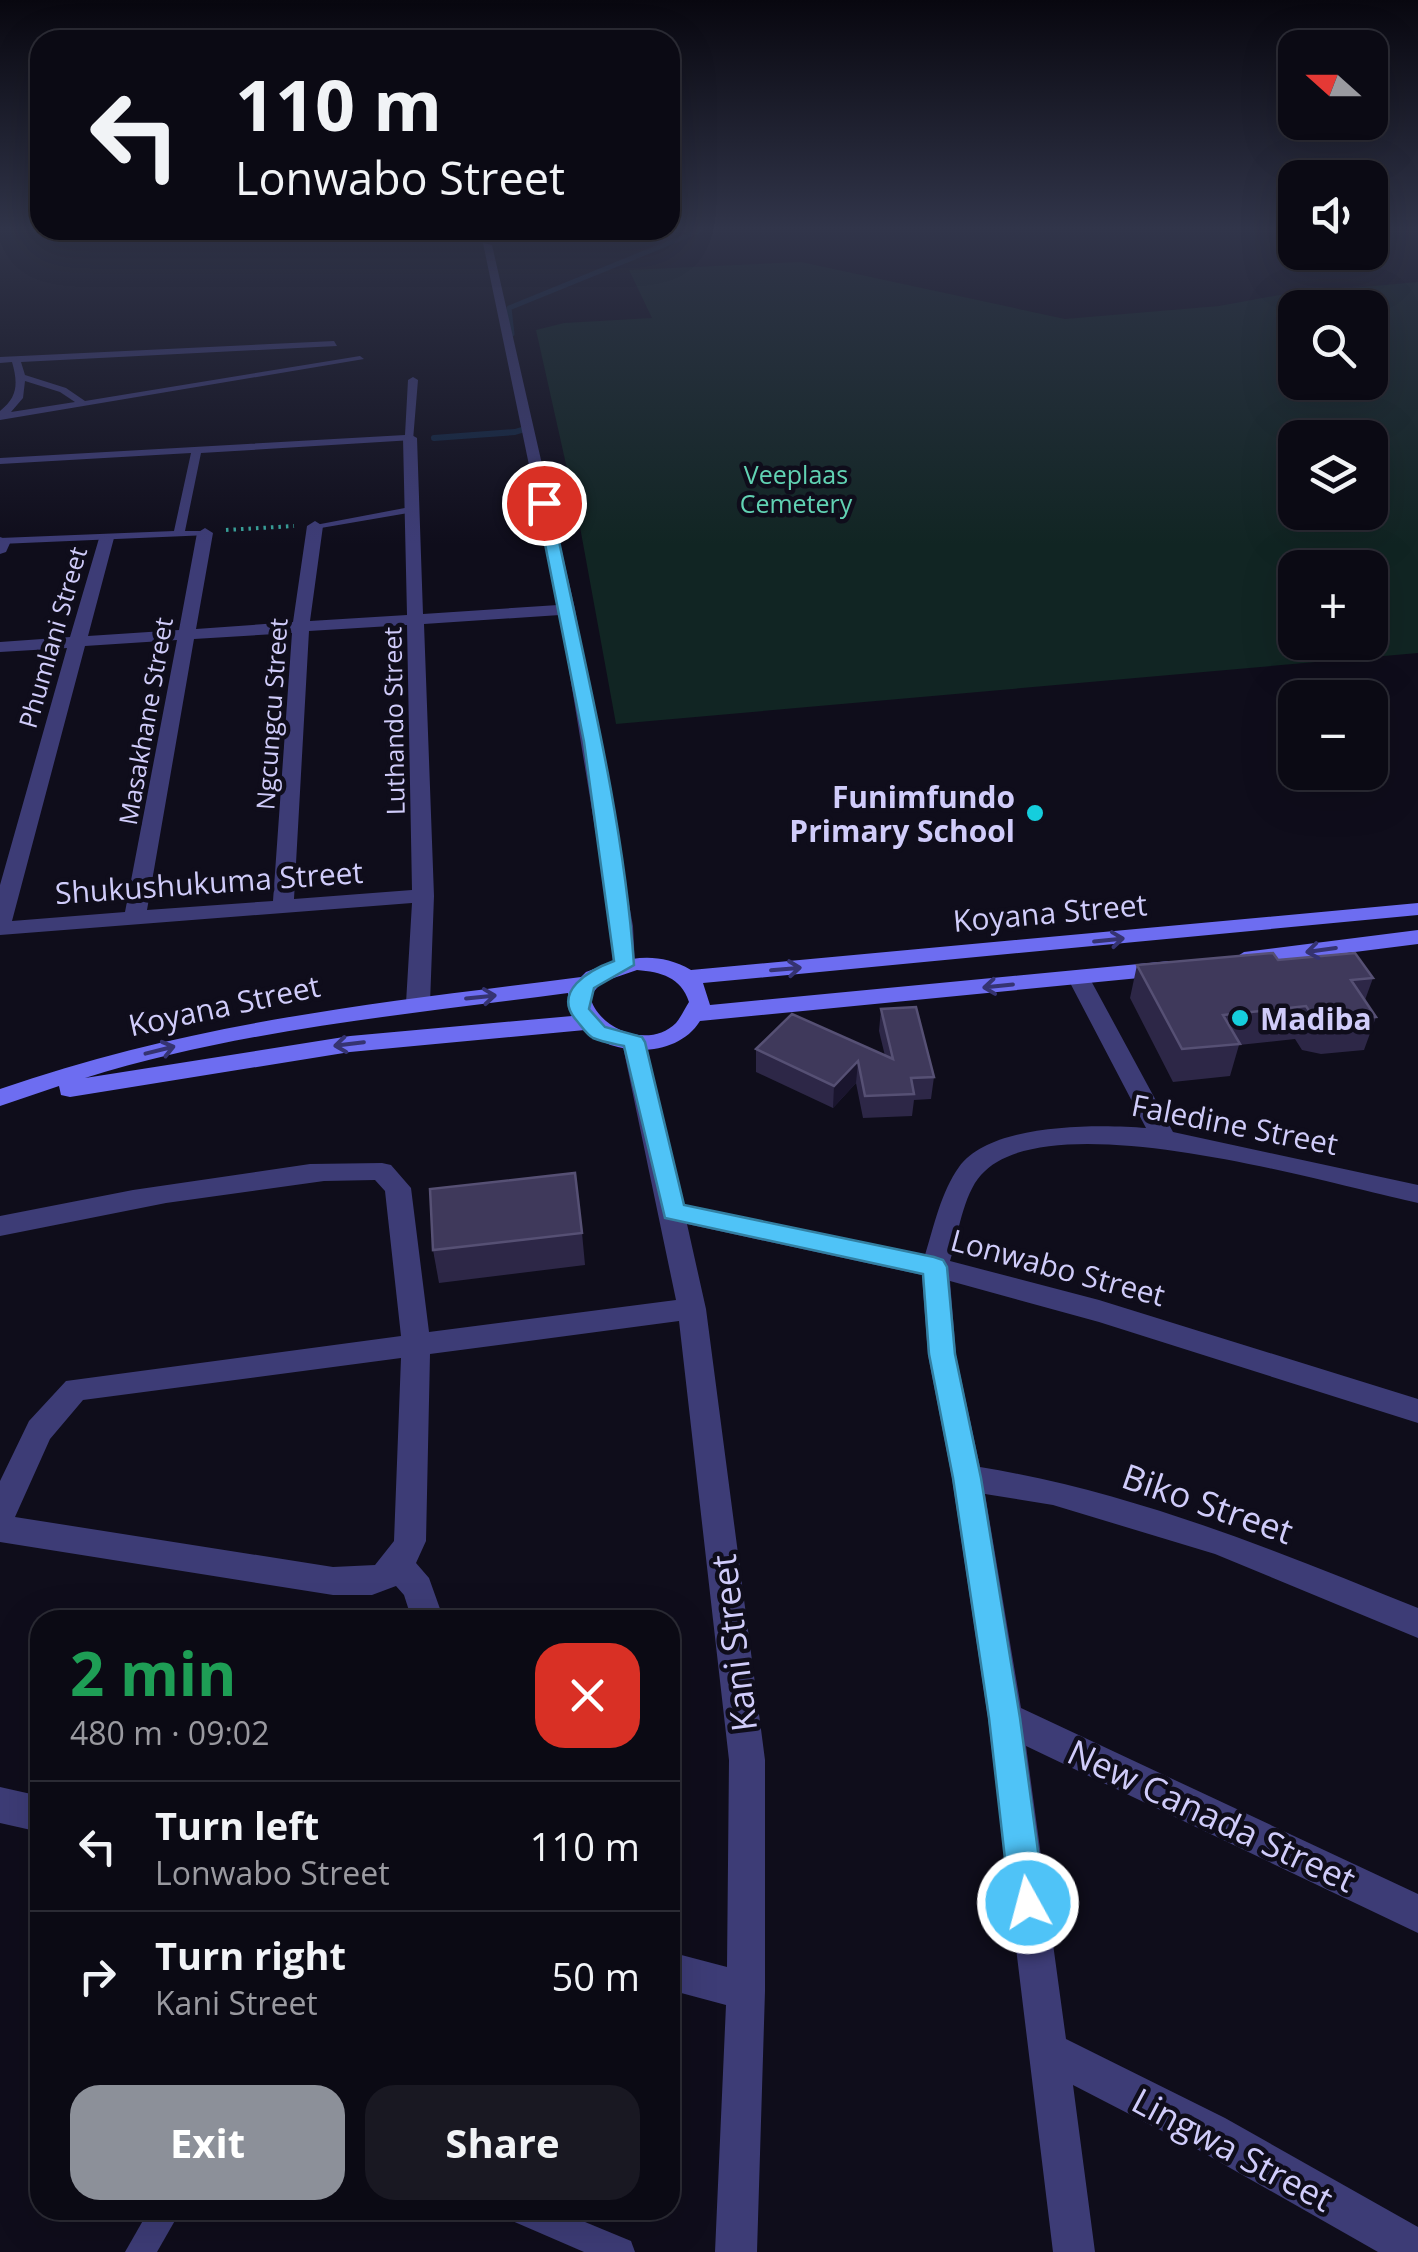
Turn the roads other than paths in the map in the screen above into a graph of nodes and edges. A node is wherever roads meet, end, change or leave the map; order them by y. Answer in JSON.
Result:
{"nodes":[{"id":1,"x":507,"y":335,"type":"edge"},
{"id":2,"x":334,"y":344,"type":"dead end"},
{"id":3,"x":16,"y":359,"type":"junction"},
{"id":4,"x":360,"y":359,"type":"dead end"},
{"id":5,"x":0,"y":360,"type":"edge"},
{"id":6,"x":22,"y":378,"type":"junction"},
{"id":7,"x":413,"y":380,"type":"dead end"},
{"id":8,"x":81,"y":402,"type":"junction"},
{"id":9,"x":0,"y":417,"type":"edge"},
{"id":10,"x":410,"y":438,"type":"junction"},
{"id":11,"x":196,"y":448,"type":"junction"},
{"id":12,"x":0,"y":461,"type":"edge"},
{"id":13,"x":410,"y":510,"type":"junction"},
{"id":14,"x":315,"y":526,"type":"joint"},
{"id":15,"x":205,"y":532,"type":"joint"},
{"id":16,"x":179,"y":534,"type":"junction"},
{"id":17,"x":106,"y":538,"type":"junction"},
{"id":18,"x":1,"y":544,"type":"edge"},
{"id":19,"x":567,"y":609,"type":"junction"},
{"id":20,"x":416,"y":619,"type":"junction"},
{"id":21,"x":301,"y":626,"type":"junction"},
{"id":22,"x":186,"y":635,"type":"junction"},
{"id":23,"x":76,"y":642,"type":"junction"},
{"id":24,"x":0,"y":647,"type":"edge"},
{"id":25,"x":423,"y":896,"type":"junction"},
{"id":26,"x":283,"y":906,"type":"junction"},
{"id":27,"x":1418,"y":910,"type":"edge"},
{"id":28,"x":135,"y":918,"type":"junction"},
{"id":29,"x":0,"y":925,"type":"edge"},
{"id":30,"x":1418,"y":937,"type":"edge"},
{"id":31,"x":624,"y":965,"type":"junction"},
{"id":32,"x":688,"y":977,"type":"junction"},
{"id":33,"x":1078,"y":978,"type":"junction"},
{"id":34,"x":585,"y":984,"type":"junction"},
{"id":35,"x":418,"y":1003,"type":"junction"},
{"id":36,"x":697,"y":1014,"type":"junction"},
{"id":37,"x":586,"y":1022,"type":"junction"},
{"id":38,"x":634,"y":1042,"type":"junction"},
{"id":39,"x":0,"y":1099,"type":"edge"},
{"id":40,"x":1164,"y":1139,"type":"junction"},
{"id":41,"x":1418,"y":1194,"type":"edge"},
{"id":42,"x":674,"y":1212,"type":"junction"},
{"id":43,"x":0,"y":1226,"type":"edge"},
{"id":44,"x":934,"y":1267,"type":"junction"},
{"id":45,"x":692,"y":1309,"type":"junction"},
{"id":46,"x":416,"y":1346,"type":"junction"},
{"id":47,"x":1418,"y":1411,"type":"edge"},
{"id":48,"x":967,"y":1478,"type":"junction"},
{"id":49,"x":0,"y":1516,"type":"edge"},
{"id":50,"x":0,"y":1528,"type":"edge"},
{"id":51,"x":400,"y":1567,"type":"junction"},
{"id":52,"x":425,"y":1610,"type":"edge"},
{"id":53,"x":1418,"y":1623,"type":"edge"},
{"id":54,"x":1004,"y":1718,"type":"junction"},
{"id":55,"x":0,"y":1805,"type":"edge"},
{"id":56,"x":30,"y":1812,"type":"edge"},
{"id":57,"x":1418,"y":1914,"type":"edge"},
{"id":58,"x":680,"y":1974,"type":"edge"},
{"id":59,"x":746,"y":1991,"type":"junction"},
{"id":60,"x":1046,"y":2050,"type":"junction"},
{"id":61,"x":160,"y":2220,"type":"edge"},
{"id":62,"x":544,"y":2220,"type":"edge"},
{"id":63,"x":140,"y":2252,"type":"edge"},
{"id":64,"x":620,"y":2252,"type":"edge"},
{"id":65,"x":736,"y":2252,"type":"edge"},
{"id":66,"x":1074,"y":2252,"type":"edge"},
{"id":67,"x":1418,"y":2252,"type":"edge"}],
"edges":[{"from":1,"to":19,"type":"street"},
{"from":2,"to":3,"type":"lane"},
{"from":3,"to":5,"type":"lane"},
{"from":3,"to":6,"type":"lane"},
{"from":4,"to":8,"type":"lane"},
{"from":6,"to":8,"type":"lane"},
{"from":6,"to":9,"type":"lane"},
{"from":7,"to":10,"type":"lane"},
{"from":8,"to":9,"type":"lane"},
{"from":10,"to":11,"type":"lane"},
{"from":10,"to":13,"type":"street","name":"Luthando Street"},
{"from":11,"to":12,"type":"lane"},
{"from":11,"to":16,"type":"lane"},
{"from":13,"to":14,"type":"lane"},
{"from":13,"to":20,"type":"street","name":"Luthando Street"},
{"from":14,"to":21,"type":"street","name":"Ngcungcu Street"},
{"from":15,"to":16,"type":"lane"},
{"from":15,"to":22,"type":"street","name":"Masakhane Street"},
{"from":16,"to":17,"type":"lane"},
{"from":17,"to":18,"type":"lane"},
{"from":17,"to":23,"type":"street","name":"Phumlani Street"},
{"from":19,"to":20,"type":"street"},
{"from":19,"to":31,"type":"street"},
{"from":20,"to":21,"type":"street"},
{"from":20,"to":25,"type":"street","name":"Luthando Street"},
{"from":21,"to":22,"type":"street"},
{"from":21,"to":26,"type":"street","name":"Ngcungcu Street"},
{"from":22,"to":23,"type":"street"},
{"from":22,"to":28,"type":"street","name":"Masakhane Street"},
{"from":23,"to":24,"type":"street"},
{"from":23,"to":29,"type":"street","name":"Phumlani Street"},
{"from":25,"to":26,"type":"street","name":"Shukushukuma Street"},
{"from":25,"to":35,"type":"street","name":"Luthando Street"},
{"from":26,"to":28,"type":"street","name":"Shukushukuma Street"},
{"from":32,"to":27,"type":"main road","name":"Koyana Street","one_way":true},
{"from":28,"to":29,"type":"street","name":"Shukushukuma Street"},
{"from":30,"to":33,"type":"main road","one_way":true},
{"from":31,"to":32,"type":"main road"},
{"from":31,"to":34,"type":"main road"},
{"from":32,"to":36,"type":"main road"},
{"from":33,"to":36,"type":"main road","one_way":true},
{"from":33,"to":40,"type":"street"},
{"from":35,"to":34,"type":"main road","name":"Koyana Street","one_way":true},
{"from":34,"to":37,"type":"main road"},
{"from":39,"to":35,"type":"main road","name":"Koyana Street","one_way":true},
{"from":36,"to":38,"type":"main road"},
{"from":37,"to":38,"type":"main road"},
{"from":37,"to":39,"type":"main road","name":"Koyana Street","one_way":true},
{"from":38,"to":42,"type":"street","name":"Kani Street"},
{"from":40,"to":41,"type":"street","name":"Faledine Street"},
{"from":40,"to":44,"type":"street","name":"Faledine Street"},
{"from":42,"to":44,"type":"street","name":"Lonwabo Street"},
{"from":42,"to":45,"type":"street","name":"Kani Street"},
{"from":43,"to":46,"type":"street"},
{"from":44,"to":47,"type":"street","name":"Lonwabo Street"},
{"from":44,"to":48,"type":"street"},
{"from":45,"to":46,"type":"street"},
{"from":45,"to":59,"type":"street","name":"Kani Street"},
{"from":46,"to":49,"type":"street"},
{"from":46,"to":51,"type":"street"},
{"from":48,"to":53,"type":"street","name":"Biko Street"},
{"from":48,"to":54,"type":"street"},
{"from":50,"to":51,"type":"street"},
{"from":51,"to":52,"type":"street"},
{"from":54,"to":57,"type":"street","name":"New Canada Street"},
{"from":54,"to":60,"type":"street"},
{"from":55,"to":56,"type":"street"},
{"from":58,"to":59,"type":"street"},
{"from":59,"to":65,"type":"street","name":"Kani Street"},
{"from":60,"to":66,"type":"street"},
{"from":60,"to":67,"type":"street","name":"Lingwa Street"},
{"from":61,"to":63,"type":"lane"},
{"from":62,"to":64,"type":"lane"}]}
